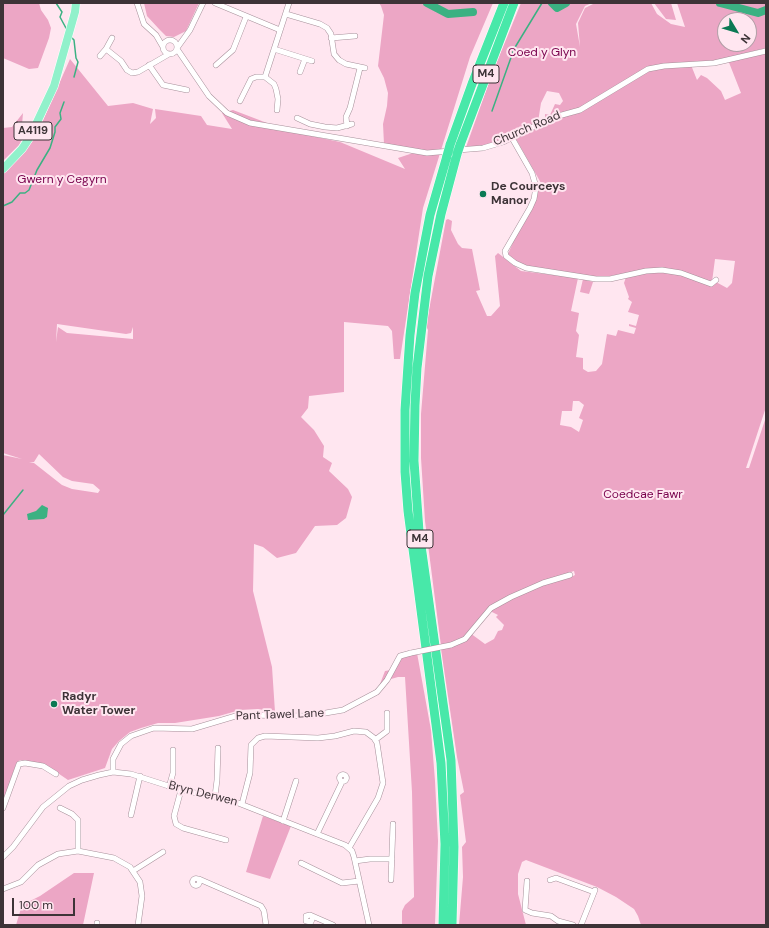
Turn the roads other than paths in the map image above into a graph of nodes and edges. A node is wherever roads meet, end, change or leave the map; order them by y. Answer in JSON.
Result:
{"nodes":[{"id":1,"x":76,"y":3,"type":"edge"},
{"id":2,"x":82,"y":3,"type":"edge"},
{"id":3,"x":137,"y":3,"type":"edge"},
{"id":4,"x":203,"y":3,"type":"edge"},
{"id":5,"x":215,"y":3,"type":"edge"},
{"id":6,"x":289,"y":3,"type":"edge"},
{"id":7,"x":504,"y":3,"type":"edge"},
{"id":8,"x":514,"y":3,"type":"edge"},
{"id":9,"x":75,"y":12,"type":"junction"},
{"id":10,"x":286,"y":14,"type":"junction"},
{"id":11,"x":246,"y":17,"type":"junction"},
{"id":12,"x":280,"y":30,"type":"junction"},
{"id":13,"x":156,"y":35,"type":"junction"},
{"id":14,"x":355,"y":36,"type":"dead end"},
{"id":15,"x":184,"y":37,"type":"junction"},
{"id":16,"x":112,"y":38,"type":"dead end"},
{"id":17,"x":331,"y":38,"type":"junction"},
{"id":18,"x":171,"y":41,"type":"junction"},
{"id":19,"x":163,"y":48,"type":"junction"},
{"id":20,"x":106,"y":49,"type":"junction"},
{"id":21,"x":177,"y":49,"type":"junction"},
{"id":22,"x":274,"y":49,"type":"junction"},
{"id":23,"x":766,"y":51,"type":"edge"},
{"id":24,"x":170,"y":54,"type":"junction"},
{"id":25,"x":218,"y":55,"type":"dead end"},
{"id":26,"x":100,"y":56,"type":"dead end"},
{"id":27,"x":305,"y":59,"type":"junction"},
{"id":28,"x":223,"y":60,"type":"junction"},
{"id":29,"x":156,"y":61,"type":"junction"},
{"id":30,"x":312,"y":61,"type":"dead end"},
{"id":31,"x":184,"y":62,"type":"junction"},
{"id":32,"x":149,"y":65,"type":"junction"},
{"id":33,"x":216,"y":65,"type":"dead end"},
{"id":34,"x":300,"y":72,"type":"dead end"},
{"id":35,"x":265,"y":77,"type":"junction"},
{"id":36,"x":187,"y":90,"type":"dead end"},
{"id":37,"x":240,"y":101,"type":"dead end"},
{"id":38,"x":276,"y":110,"type":"dead end"},
{"id":39,"x":297,"y":118,"type":"dead end"},
{"id":40,"x":512,"y":138,"type":"junction"},
{"id":41,"x":456,"y":148,"type":"junction"},
{"id":42,"x":3,"y":169,"type":"edge"},
{"id":43,"x":716,"y":280,"type":"dead end"},
{"id":44,"x":570,"y":575,"type":"dead end"},
{"id":45,"x":387,"y":713,"type":"dead end"},
{"id":46,"x":375,"y":740,"type":"junction"},
{"id":47,"x":218,"y":748,"type":"dead end"},
{"id":48,"x":173,"y":750,"type":"dead end"},
{"id":49,"x":113,"y":772,"type":"junction"},
{"id":50,"x":56,"y":774,"type":"dead end"},
{"id":51,"x":140,"y":776,"type":"junction"},
{"id":52,"x":296,"y":781,"type":"dead end"},
{"id":53,"x":342,"y":782,"type":"dead end"},
{"id":54,"x":169,"y":787,"type":"junction"},
{"id":55,"x":181,"y":790,"type":"junction"},
{"id":56,"x":214,"y":796,"type":"junction"},
{"id":57,"x":242,"y":804,"type":"junction"},
{"id":58,"x":3,"y":808,"type":"edge"},
{"id":59,"x":60,"y":808,"type":"dead end"},
{"id":60,"x":131,"y":815,"type":"dead end"},
{"id":61,"x":283,"y":820,"type":"junction"},
{"id":62,"x":393,"y":824,"type":"dead end"},
{"id":63,"x":317,"y":834,"type":"junction"},
{"id":64,"x":226,"y":840,"type":"dead end"},
{"id":65,"x":349,"y":848,"type":"junction"},
{"id":66,"x":78,"y":851,"type":"junction"},
{"id":67,"x":163,"y":852,"type":"dead end"},
{"id":68,"x":3,"y":857,"type":"edge"},
{"id":69,"x":392,"y":859,"type":"junction"},
{"id":70,"x":355,"y":861,"type":"junction"},
{"id":71,"x":301,"y":863,"type":"dead end"},
{"id":72,"x":134,"y":871,"type":"junction"},
{"id":73,"x":199,"y":879,"type":"dead end"},
{"id":74,"x":391,"y":880,"type":"dead end"},
{"id":75,"x":550,"y":880,"type":"dead end"},
{"id":76,"x":359,"y":881,"type":"junction"},
{"id":77,"x":527,"y":881,"type":"dead end"},
{"id":78,"x":3,"y":889,"type":"edge"},
{"id":79,"x":313,"y":917,"type":"dead end"},
{"id":80,"x":138,"y":925,"type":"edge"},
{"id":81,"x":266,"y":925,"type":"edge"},
{"id":82,"x":333,"y":925,"type":"edge"},
{"id":83,"x":369,"y":925,"type":"edge"},
{"id":84,"x":442,"y":925,"type":"edge"},
{"id":85,"x":452,"y":925,"type":"edge"},
{"id":86,"x":573,"y":925,"type":"edge"},
{"id":87,"x":581,"y":925,"type":"edge"}],
"edges":[{"from":1,"to":9,"type":"main road","number":"A4119"},
{"from":2,"to":9,"type":"main road","number":"A4119"},
{"from":3,"to":13,"type":"street"},
{"from":4,"to":15,"type":"street"},
{"from":5,"to":11,"type":"street"},
{"from":6,"to":10,"type":"street"},
{"from":7,"to":41,"type":"highway","number":"M4"},
{"from":8,"to":41,"type":"highway","number":"M4"},
{"from":9,"to":42,"type":"main road","number":"A4119"},
{"from":10,"to":12,"type":"street"},
{"from":10,"to":17,"type":"street"},
{"from":11,"to":12,"type":"street"},
{"from":11,"to":28,"type":"street"},
{"from":12,"to":22,"type":"street"},
{"from":13,"to":18,"type":"street"},
{"from":13,"to":19,"type":"street"},
{"from":14,"to":17,"type":"street"},
{"from":15,"to":18,"type":"street"},
{"from":15,"to":21,"type":"street"},
{"from":16,"to":20,"type":"street"},
{"from":17,"to":39,"type":"street"},
{"from":18,"to":19,"type":"street"},
{"from":18,"to":21,"type":"street"},
{"from":19,"to":24,"type":"street"},
{"from":19,"to":29,"type":"street"},
{"from":20,"to":26,"type":"street"},
{"from":20,"to":32,"type":"street"},
{"from":21,"to":24,"type":"street"},
{"from":21,"to":31,"type":"street","name":"Church Road"},
{"from":22,"to":27,"type":"street"},
{"from":22,"to":35,"type":"street"},
{"from":23,"to":40,"type":"street","name":"Church Road"},
{"from":24,"to":29,"type":"street"},
{"from":24,"to":31,"type":"street","name":"Church Road"},
{"from":25,"to":28,"type":"street"},
{"from":27,"to":30,"type":"street"},
{"from":27,"to":34,"type":"street"},
{"from":28,"to":33,"type":"street"},
{"from":29,"to":32,"type":"street"},
{"from":31,"to":40,"type":"street","name":"Church Road"},
{"from":32,"to":36,"type":"street"},
{"from":35,"to":37,"type":"street"},
{"from":35,"to":38,"type":"street"},
{"from":40,"to":43,"type":"street"},
{"from":41,"to":84,"type":"highway","number":"M4","bridge":true},
{"from":41,"to":85,"type":"highway","number":"M4"},
{"from":44,"to":49,"type":"street","name":"Pant Tawel Lane","bridge":true},
{"from":45,"to":46,"type":"street"},
{"from":46,"to":57,"type":"street"},
{"from":46,"to":65,"type":"street"},
{"from":47,"to":56,"type":"street"},
{"from":48,"to":54,"type":"street"},
{"from":49,"to":51,"type":"street","name":"Bryn Derwen"},
{"from":49,"to":68,"type":"street","name":"Bryn Derwen"},
{"from":50,"to":58,"type":"street"},
{"from":51,"to":54,"type":"street","name":"Bryn Derwen"},
{"from":51,"to":60,"type":"street"},
{"from":52,"to":61,"type":"street"},
{"from":53,"to":63,"type":"street"},
{"from":54,"to":55,"type":"street","name":"Bryn Derwen"},
{"from":55,"to":56,"type":"street","name":"Bryn Derwen"},
{"from":55,"to":64,"type":"street"},
{"from":56,"to":57,"type":"street","name":"Bryn Derwen"},
{"from":57,"to":61,"type":"street","name":"Bryn Derwen"},
{"from":59,"to":66,"type":"street"},
{"from":61,"to":63,"type":"street","name":"Bryn Derwen"},
{"from":62,"to":69,"type":"street"},
{"from":63,"to":65,"type":"street","name":"Bryn Derwen"},
{"from":65,"to":70,"type":"street"},
{"from":66,"to":72,"type":"street"},
{"from":66,"to":78,"type":"street"},
{"from":67,"to":72,"type":"street"},
{"from":69,"to":70,"type":"street"},
{"from":69,"to":74,"type":"street"},
{"from":70,"to":76,"type":"street"},
{"from":71,"to":76,"type":"street"},
{"from":72,"to":80,"type":"street"},
{"from":73,"to":81,"type":"street"},
{"from":75,"to":87,"type":"street"},
{"from":76,"to":83,"type":"street"},
{"from":77,"to":86,"type":"street"},
{"from":79,"to":82,"type":"street"}]}
